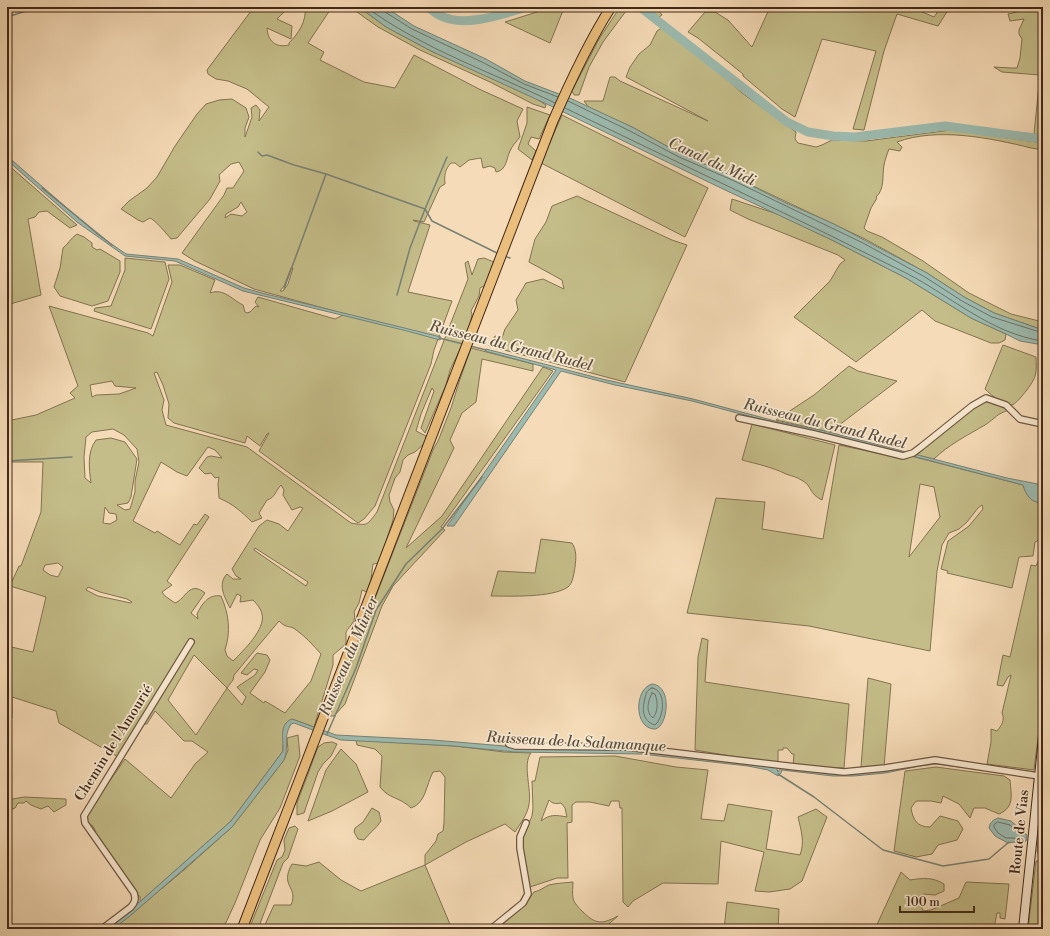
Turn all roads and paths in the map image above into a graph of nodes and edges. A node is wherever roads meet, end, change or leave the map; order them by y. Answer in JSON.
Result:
{"nodes":[{"id":1,"x":611,"y":7,"type":"edge"},
{"id":2,"x":615,"y":7,"type":"edge"},
{"id":3,"x":588,"y":47,"type":"junction"},
{"id":4,"x":740,"y":418,"type":"dead end"},
{"id":5,"x":1043,"y":424,"type":"edge"},
{"id":6,"x":191,"y":642,"type":"dead end"},
{"id":7,"x":1043,"y":738,"type":"edge"},
{"id":8,"x":509,"y":744,"type":"dead end"},
{"id":9,"x":1039,"y":776,"type":"junction"},
{"id":10,"x":526,"y":823,"type":"dead end"},
{"id":11,"x":271,"y":854,"type":"junction"},
{"id":12,"x":102,"y":929,"type":"edge"},
{"id":13,"x":235,"y":929,"type":"edge"},
{"id":14,"x":243,"y":929,"type":"edge"},
{"id":15,"x":306,"y":929,"type":"edge"},
{"id":16,"x":322,"y":929,"type":"edge"},
{"id":17,"x":491,"y":929,"type":"edge"},
{"id":18,"x":1022,"y":929,"type":"edge"}],
"edges":[{"from":1,"to":3,"type":"highway"},
{"from":2,"to":3,"type":"highway"},
{"from":3,"to":11,"type":"highway"},
{"from":4,"to":5,"type":"street"},
{"from":6,"to":12,"type":"street","name":"Chemin de l'Amourié"},
{"from":7,"to":9,"type":"main road","name":"Route de Vias"},
{"from":8,"to":9,"type":"street"},
{"from":9,"to":18,"type":"main road","name":"Route de Vias"},
{"from":10,"to":17,"type":"street"},
{"from":11,"to":13,"type":"highway"},
{"from":11,"to":14,"type":"highway"},
{"from":15,"to":16,"type":"street"}]}
